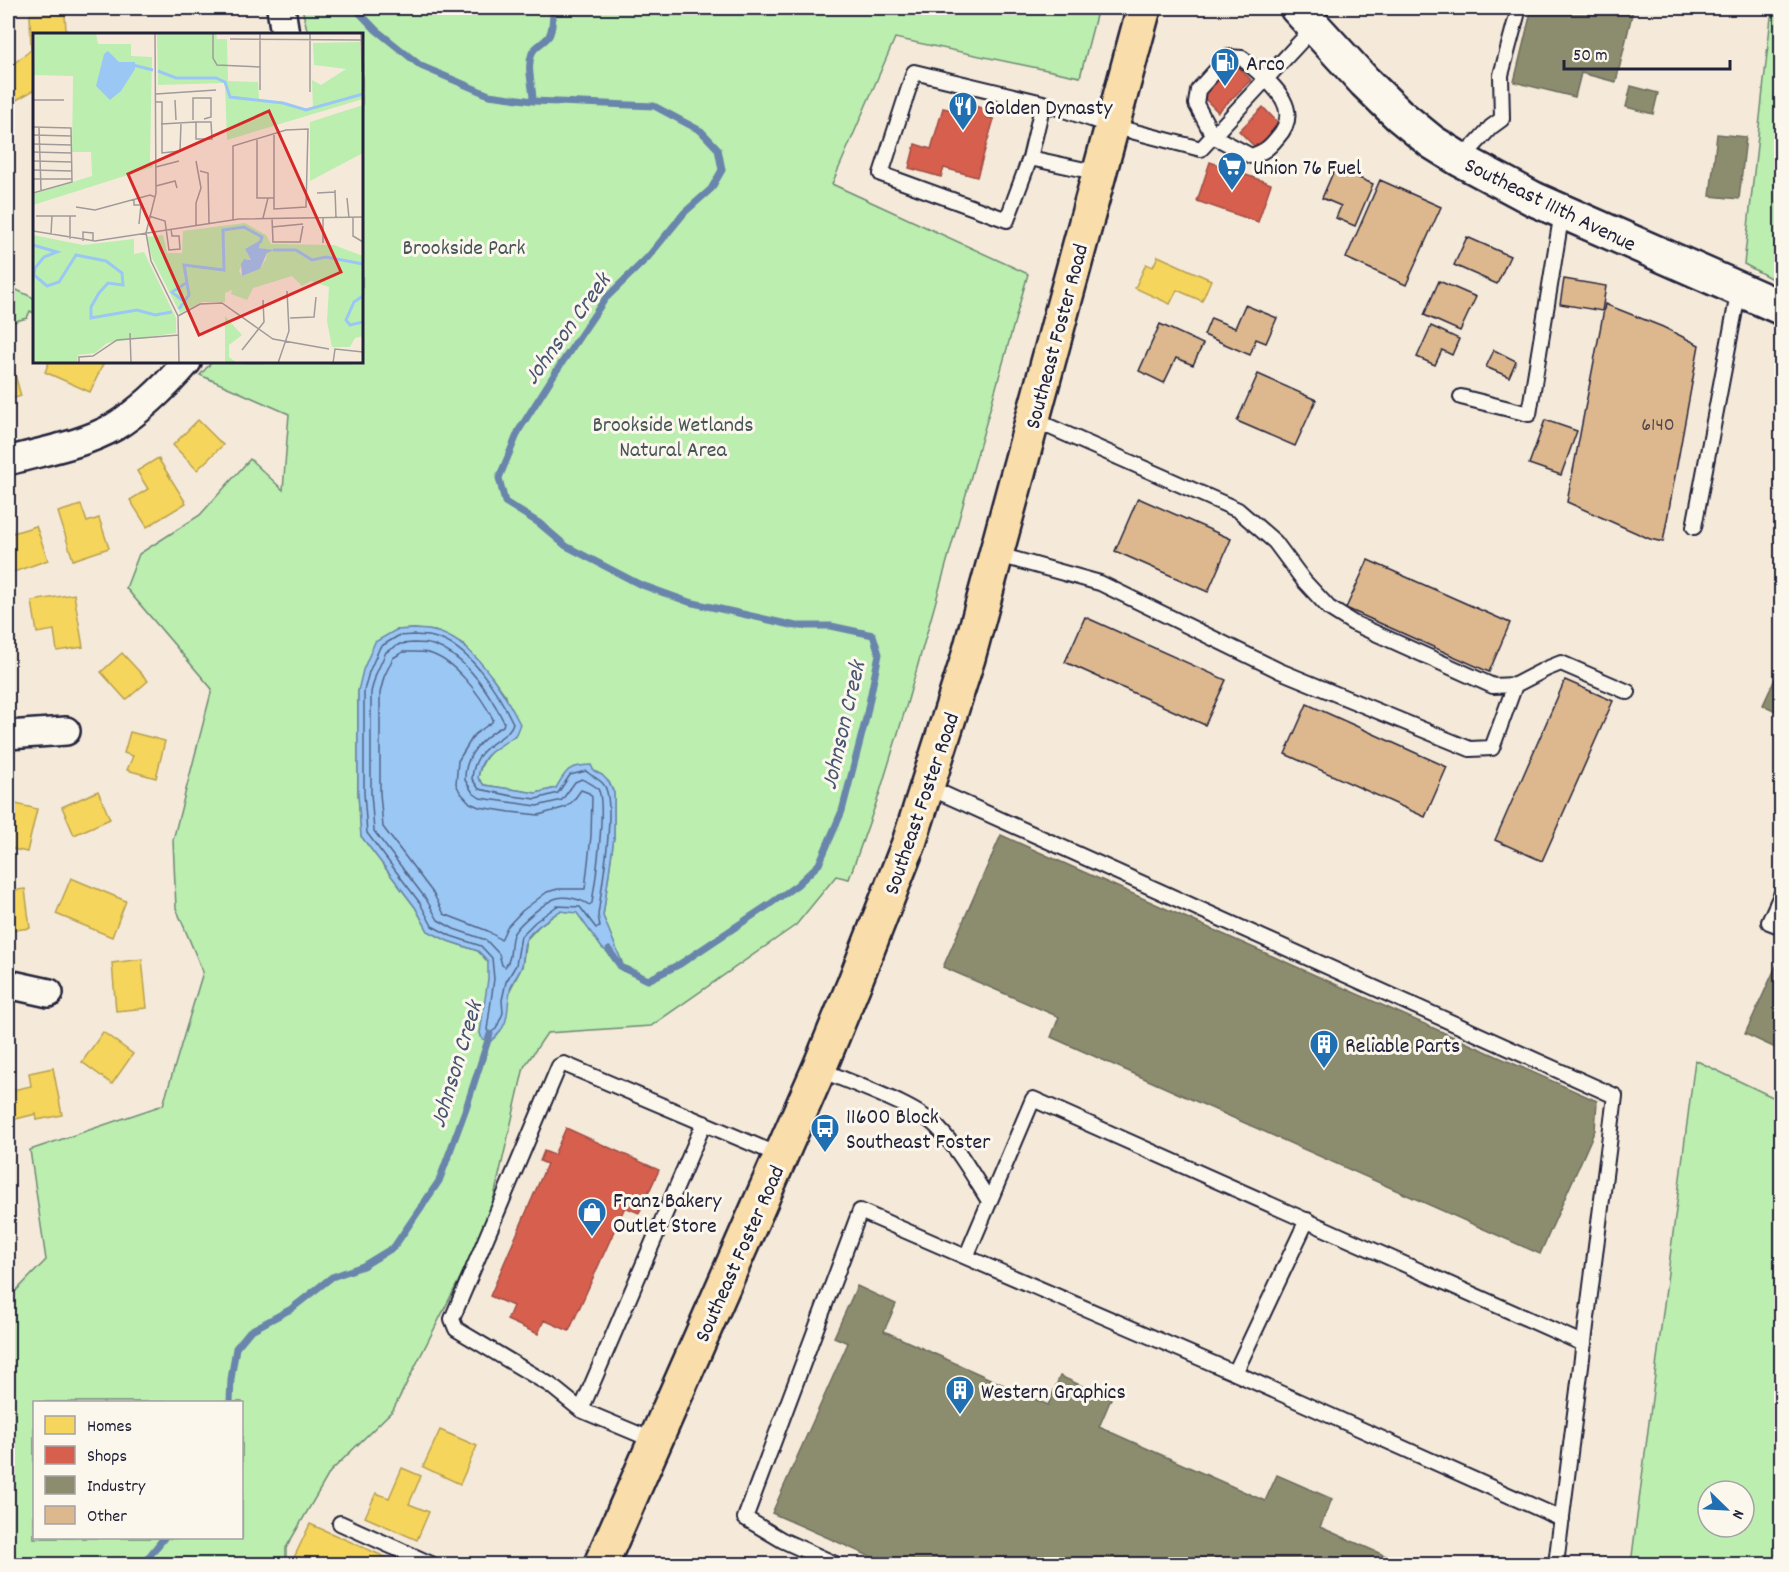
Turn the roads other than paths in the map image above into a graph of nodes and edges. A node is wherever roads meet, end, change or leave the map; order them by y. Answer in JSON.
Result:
{"nodes":[{"id":1,"x":281,"y":8,"type":"edge"},
{"id":2,"x":1144,"y":8,"type":"edge"},
{"id":3,"x":1519,"y":8,"type":"edge"},
{"id":4,"x":1306,"y":17,"type":"edge"},
{"id":5,"x":285,"y":33,"type":"edge"},
{"id":6,"x":1266,"y":79,"type":"junction"},
{"id":7,"x":1043,"y":103,"type":"junction"},
{"id":8,"x":1112,"y":126,"type":"junction"},
{"id":9,"x":1213,"y":136,"type":"junction"},
{"id":10,"x":1030,"y":158,"type":"junction"},
{"id":11,"x":1461,"y":160,"type":"junction"},
{"id":12,"x":1099,"y":173,"type":"junction"},
{"id":13,"x":1562,"y":212,"type":"junction"},
{"id":14,"x":1738,"y":289,"type":"junction"},
{"id":15,"x":1782,"y":308,"type":"edge"},
{"id":16,"x":186,"y":363,"type":"edge"},
{"id":17,"x":1461,"y":397,"type":"dead end"},
{"id":18,"x":1032,"y":418,"type":"junction"},
{"id":19,"x":8,"y":461,"type":"edge"},
{"id":20,"x":1694,"y":527,"type":"dead end"},
{"id":21,"x":995,"y":554,"type":"junction"},
{"id":22,"x":1515,"y":685,"type":"junction"},
{"id":23,"x":1629,"y":692,"type":"dead end"},
{"id":24,"x":66,"y":731,"type":"dead end"},
{"id":25,"x":8,"y":735,"type":"edge"},
{"id":26,"x":928,"y":787,"type":"junction"},
{"id":27,"x":1782,"y":893,"type":"edge"},
{"id":28,"x":1782,"y":927,"type":"edge"},
{"id":29,"x":8,"y":984,"type":"edge"},
{"id":30,"x":49,"y":993,"type":"dead end"},
{"id":31,"x":819,"y":1069,"type":"junction"},
{"id":32,"x":704,"y":1123,"type":"junction"},
{"id":33,"x":780,"y":1156,"type":"junction"},
{"id":34,"x":989,"y":1202,"type":"junction"},
{"id":35,"x":1307,"y":1220,"type":"junction"},
{"id":36,"x":966,"y":1257,"type":"junction"},
{"id":37,"x":1584,"y":1344,"type":"junction"},
{"id":38,"x":1235,"y":1373,"type":"junction"},
{"id":39,"x":581,"y":1410,"type":"junction"},
{"id":40,"x":655,"y":1441,"type":"junction"},
{"id":41,"x":1562,"y":1519,"type":"junction"},
{"id":42,"x":340,"y":1523,"type":"dead end"},
{"id":43,"x":431,"y":1564,"type":"edge"},
{"id":44,"x":601,"y":1564,"type":"edge"},
{"id":45,"x":835,"y":1564,"type":"edge"},
{"id":46,"x":1556,"y":1564,"type":"edge"}],
"edges":[{"from":1,"to":5,"type":"street"},
{"from":2,"to":8,"type":"main road","name":"Southeast Foster Road"},
{"from":3,"to":11,"type":"lane"},
{"from":4,"to":6,"type":"lane"},
{"from":4,"to":11,"type":"street","name":"Southeast 111th Avenue"},
{"from":6,"to":9,"type":"lane"},
{"from":6,"to":9,"type":"lane"},
{"from":6,"to":9,"type":"lane"},
{"from":7,"to":8,"type":"lane"},
{"from":7,"to":10,"type":"lane"},
{"from":7,"to":10,"type":"lane"},
{"from":8,"to":9,"type":"lane"},
{"from":8,"to":12,"type":"main road","name":"Southeast Foster Road"},
{"from":10,"to":12,"type":"lane"},
{"from":11,"to":13,"type":"street","name":"Southeast 111th Avenue"},
{"from":12,"to":18,"type":"main road","name":"Southeast Foster Road"},
{"from":13,"to":14,"type":"street","name":"Southeast 111th Avenue"},
{"from":13,"to":17,"type":"lane"},
{"from":14,"to":15,"type":"street","name":"Southeast 111th Avenue"},
{"from":14,"to":20,"type":"lane"},
{"from":16,"to":19,"type":"street"},
{"from":18,"to":21,"type":"main road","name":"Southeast Foster Road"},
{"from":18,"to":22,"type":"lane"},
{"from":21,"to":22,"type":"lane"},
{"from":21,"to":26,"type":"main road","name":"Southeast Foster Road"},
{"from":22,"to":23,"type":"lane"},
{"from":24,"to":25,"type":"street"},
{"from":26,"to":31,"type":"main road","name":"Southeast Foster Road"},
{"from":26,"to":37,"type":"lane"},
{"from":27,"to":28,"type":"lane"},
{"from":29,"to":30,"type":"street"},
{"from":31,"to":33,"type":"main road","name":"Southeast Foster Road"},
{"from":31,"to":34,"type":"lane"},
{"from":32,"to":33,"type":"lane"},
{"from":32,"to":39,"type":"lane"},
{"from":32,"to":39,"type":"lane"},
{"from":33,"to":40,"type":"main road","name":"Southeast Foster Road"},
{"from":34,"to":35,"type":"lane"},
{"from":34,"to":36,"type":"lane"},
{"from":35,"to":37,"type":"lane"},
{"from":35,"to":38,"type":"lane"},
{"from":36,"to":38,"type":"lane"},
{"from":36,"to":45,"type":"lane"},
{"from":37,"to":41,"type":"lane"},
{"from":38,"to":41,"type":"lane"},
{"from":39,"to":40,"type":"lane"},
{"from":40,"to":44,"type":"main road","name":"Southeast Foster Road"},
{"from":41,"to":46,"type":"lane"},
{"from":42,"to":43,"type":"lane"}]}
